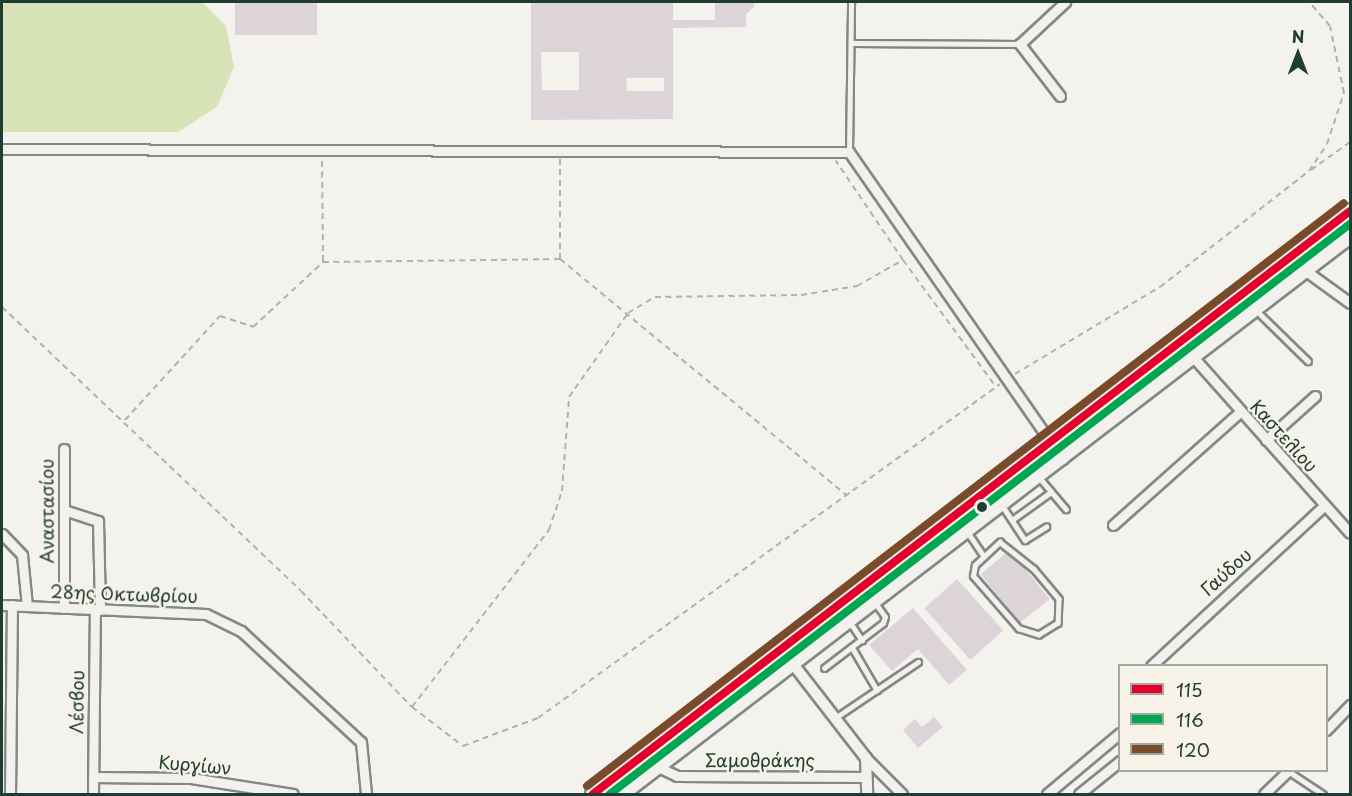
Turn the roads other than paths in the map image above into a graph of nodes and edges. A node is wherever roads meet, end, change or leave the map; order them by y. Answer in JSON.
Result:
{"nodes":[{"id":1,"x":851,"y":2,"type":"edge"},
{"id":2,"x":1065,"y":2,"type":"edge"},
{"id":3,"x":852,"y":43,"type":"junction"},
{"id":4,"x":1020,"y":44,"type":"junction"},
{"id":5,"x":1060,"y":96,"type":"dead end"},
{"id":6,"x":2,"y":149,"type":"edge"},
{"id":7,"x":849,"y":152,"type":"junction"},
{"id":8,"x":1350,"y":211,"type":"edge"},
{"id":9,"x":1350,"y":236,"type":"edge"},
{"id":10,"x":1306,"y":271,"type":"junction"},
{"id":11,"x":1350,"y":303,"type":"edge"},
{"id":12,"x":1256,"y":310,"type":"junction"},
{"id":13,"x":1194,"y":358,"type":"junction"},
{"id":14,"x":1308,"y":361,"type":"dead end"},
{"id":15,"x":1315,"y":396,"type":"dead end"},
{"id":16,"x":1240,"y":412,"type":"junction"},
{"id":17,"x":1266,"y":440,"type":"junction"},
{"id":18,"x":1050,"y":443,"type":"junction"},
{"id":19,"x":64,"y":449,"type":"dead end"},
{"id":20,"x":1062,"y":459,"type":"junction"},
{"id":21,"x":1039,"y":477,"type":"junction"},
{"id":22,"x":1051,"y":492,"type":"junction"},
{"id":23,"x":1002,"y":505,"type":"junction"},
{"id":24,"x":1324,"y":506,"type":"junction"},
{"id":25,"x":1066,"y":509,"type":"dead end"},
{"id":26,"x":64,"y":510,"type":"junction"},
{"id":27,"x":1012,"y":520,"type":"junction"},
{"id":28,"x":1113,"y":525,"type":"dead end"},
{"id":29,"x":1046,"y":527,"type":"dead end"},
{"id":30,"x":967,"y":531,"type":"junction"},
{"id":31,"x":1350,"y":532,"type":"edge"},
{"id":32,"x":2,"y":534,"type":"edge"},
{"id":33,"x":984,"y":556,"type":"junction"},
{"id":34,"x":874,"y":602,"type":"junction"},
{"id":35,"x":2,"y":605,"type":"edge"},
{"id":36,"x":12,"y":605,"type":"junction"},
{"id":37,"x":27,"y":606,"type":"junction"},
{"id":38,"x":64,"y":608,"type":"junction"},
{"id":39,"x":97,"y":610,"type":"junction"},
{"id":40,"x":849,"y":621,"type":"junction"},
{"id":41,"x":862,"y":640,"type":"junction"},
{"id":42,"x":852,"y":647,"type":"junction"},
{"id":43,"x":918,"y":662,"type":"dead end"},
{"id":44,"x":793,"y":664,"type":"junction"},
{"id":45,"x":1153,"y":664,"type":"edge"},
{"id":46,"x":824,"y":668,"type":"dead end"},
{"id":47,"x":877,"y":690,"type":"junction"},
{"id":48,"x":1350,"y":705,"type":"edge"},
{"id":49,"x":835,"y":718,"type":"junction"},
{"id":50,"x":1328,"y":728,"type":"edge"},
{"id":51,"x":1118,"y":735,"type":"edge"},
{"id":52,"x":866,"y":758,"type":"junction"},
{"id":53,"x":1118,"y":761,"type":"edge"},
{"id":54,"x":658,"y":767,"type":"junction"},
{"id":55,"x":1287,"y":772,"type":"edge"},
{"id":56,"x":1289,"y":772,"type":"edge"},
{"id":57,"x":93,"y":777,"type":"junction"},
{"id":58,"x":867,"y":777,"type":"junction"},
{"id":59,"x":10,"y":795,"type":"edge"},
{"id":60,"x":93,"y":795,"type":"edge"},
{"id":61,"x":293,"y":795,"type":"edge"},
{"id":62,"x":366,"y":795,"type":"edge"},
{"id":63,"x":593,"y":795,"type":"edge"},
{"id":64,"x":622,"y":795,"type":"edge"},
{"id":65,"x":867,"y":795,"type":"edge"},
{"id":66,"x":902,"y":795,"type":"edge"},
{"id":67,"x":1047,"y":795,"type":"edge"},
{"id":68,"x":1079,"y":795,"type":"edge"},
{"id":69,"x":1264,"y":795,"type":"edge"},
{"id":70,"x":1323,"y":795,"type":"edge"}],
"edges":[{"from":1,"to":3,"type":"lane"},
{"from":2,"to":4,"type":"street"},
{"from":3,"to":4,"type":"lane"},
{"from":3,"to":7,"type":"lane"},
{"from":4,"to":5,"type":"street"},
{"from":6,"to":7,"type":"street"},
{"from":7,"to":18,"type":"street"},
{"from":8,"to":18,"type":"main road"},
{"from":9,"to":10,"type":"main road"},
{"from":10,"to":11,"type":"street"},
{"from":10,"to":12,"type":"main road"},
{"from":12,"to":13,"type":"main road"},
{"from":12,"to":14,"type":"lane"},
{"from":13,"to":16,"type":"street","name":"Καστελίου"},
{"from":13,"to":20,"type":"main road"},
{"from":15,"to":17,"type":"street"},
{"from":16,"to":17,"type":"street","name":"Καστελίου"},
{"from":16,"to":28,"type":"street"},
{"from":17,"to":24,"type":"street","name":"Καστελίου"},
{"from":18,"to":20,"type":"street"},
{"from":18,"to":63,"type":"main road"},
{"from":19,"to":26,"type":"street","name":"Αναστασίου"},
{"from":20,"to":21,"type":"main road"},
{"from":21,"to":22,"type":"lane"},
{"from":21,"to":23,"type":"main road"},
{"from":22,"to":25,"type":"lane"},
{"from":22,"to":27,"type":"lane"},
{"from":23,"to":27,"type":"lane"},
{"from":23,"to":30,"type":"main road"},
{"from":24,"to":31,"type":"street","name":"Καστελίου"},
{"from":24,"to":45,"type":"street","name":"Γαύδου"},
{"from":26,"to":38,"type":"street","name":"Αναστασίου"},
{"from":26,"to":39,"type":"street","name":"Λέσβου"},
{"from":27,"to":29,"type":"lane"},
{"from":30,"to":33,"type":"lane"},
{"from":30,"to":34,"type":"main road"},
{"from":32,"to":37,"type":"street"},
{"from":33,"to":33,"type":"lane"},
{"from":34,"to":40,"type":"main road"},
{"from":34,"to":41,"type":"lane"},
{"from":35,"to":36,"type":"street","name":"28ης Οκτωβρίου"},
{"from":36,"to":37,"type":"street","name":"28ης Οκτωβρίου"},
{"from":36,"to":59,"type":"street"},
{"from":37,"to":38,"type":"street","name":"28ης Οκτωβρίου"},
{"from":38,"to":39,"type":"street","name":"28ης Οκτωβρίου"},
{"from":39,"to":57,"type":"street","name":"Λέσβου"},
{"from":39,"to":62,"type":"street","name":"28ης Οκτωβρίου"},
{"from":40,"to":41,"type":"lane"},
{"from":40,"to":44,"type":"main road"},
{"from":41,"to":42,"type":"lane"},
{"from":42,"to":46,"type":"lane"},
{"from":42,"to":47,"type":"lane"},
{"from":43,"to":47,"type":"lane"},
{"from":44,"to":49,"type":"street"},
{"from":44,"to":54,"type":"main road"},
{"from":47,"to":49,"type":"lane"},
{"from":48,"to":50,"type":"street"},
{"from":49,"to":52,"type":"street"},
{"from":51,"to":67,"type":"street"},
{"from":52,"to":58,"type":"street"},
{"from":52,"to":66,"type":"street"},
{"from":53,"to":68,"type":"street"},
{"from":54,"to":58,"type":"street","name":"Σαμοθράκης"},
{"from":54,"to":64,"type":"main road"},
{"from":55,"to":69,"type":"street"},
{"from":56,"to":70,"type":"lane"},
{"from":57,"to":60,"type":"street","name":"Λέσβου"},
{"from":57,"to":61,"type":"street","name":"Κυργίων"},
{"from":58,"to":65,"type":"street"}]}
